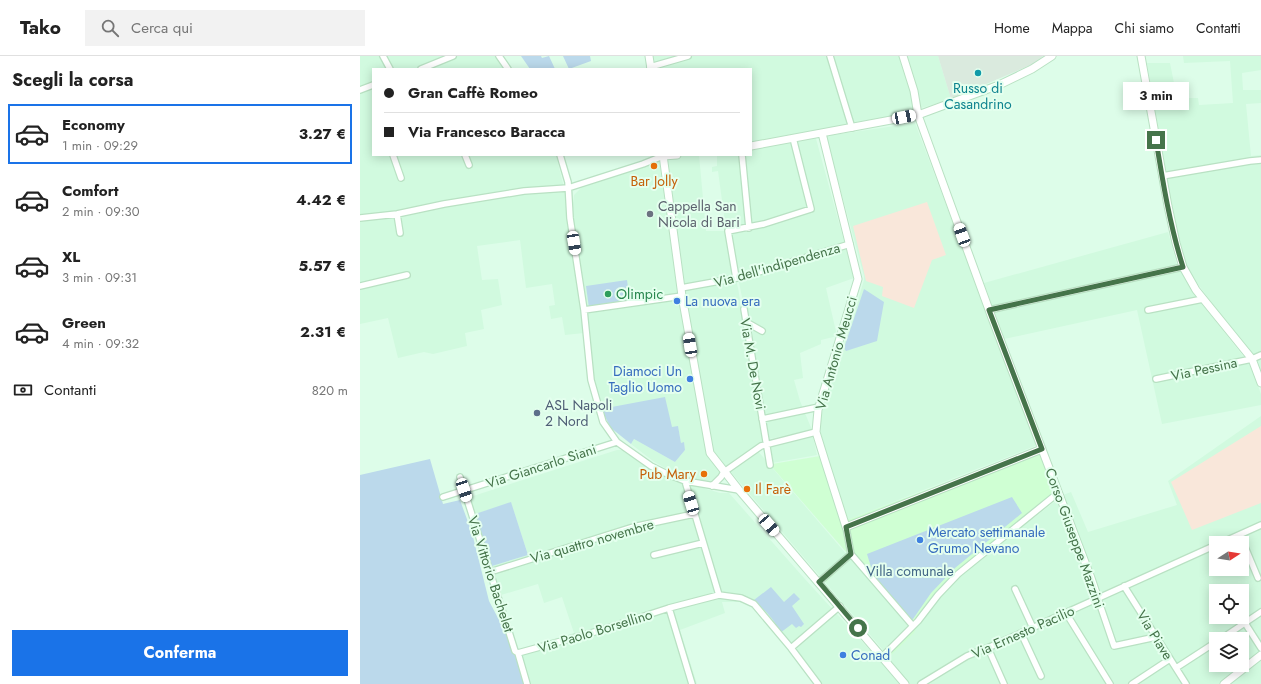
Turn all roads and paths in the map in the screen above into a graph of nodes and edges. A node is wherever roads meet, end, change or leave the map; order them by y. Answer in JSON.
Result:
{"nodes":[{"id":1,"x":383,"y":56,"type":"edge"},
{"id":2,"x":453,"y":56,"type":"edge"},
{"id":3,"x":499,"y":56,"type":"edge"},
{"id":4,"x":649,"y":56,"type":"edge"},
{"id":5,"x":688,"y":56,"type":"edge"},
{"id":6,"x":830,"y":56,"type":"edge"},
{"id":7,"x":903,"y":56,"type":"edge"},
{"id":8,"x":1052,"y":56,"type":"edge"},
{"id":9,"x":1141,"y":56,"type":"edge"},
{"id":10,"x":389,"y":68,"type":"edge"},
{"id":11,"x":425,"y":68,"type":"edge"},
{"id":12,"x":507,"y":68,"type":"edge"},
{"id":13,"x":651,"y":68,"type":"edge"},
{"id":14,"x":372,"y":87,"type":"edge"},
{"id":15,"x":360,"y":90,"type":"edge"},
{"id":16,"x":918,"y":115,"type":"junction"},
{"id":17,"x":852,"y":128,"type":"junction"},
{"id":18,"x":822,"y":133,"type":"junction"},
{"id":19,"x":793,"y":138,"type":"junction"},
{"id":20,"x":752,"y":146,"type":"edge"},
{"id":21,"x":394,"y":156,"type":"edge"},
{"id":22,"x":465,"y":156,"type":"edge"},
{"id":23,"x":560,"y":156,"type":"edge"},
{"id":24,"x":661,"y":156,"type":"edge"},
{"id":25,"x":663,"y":156,"type":"edge"},
{"id":26,"x":742,"y":156,"type":"edge"},
{"id":27,"x":1261,"y":160,"type":"edge"},
{"id":28,"x":469,"y":165,"type":"dead end"},
{"id":29,"x":1162,"y":176,"type":"junction"},
{"id":30,"x":401,"y":178,"type":"dead end"},
{"id":31,"x":568,"y":188,"type":"junction"},
{"id":32,"x":397,"y":214,"type":"junction"},
{"id":33,"x":360,"y":218,"type":"edge"},
{"id":34,"x":749,"y":228,"type":"junction"},
{"id":35,"x":400,"y":233,"type":"dead end"},
{"id":36,"x":850,"y":244,"type":"junction"},
{"id":37,"x":1183,"y":267,"type":"junction"},
{"id":38,"x":408,"y":275,"type":"dead end"},
{"id":39,"x":736,"y":278,"type":"junction"},
{"id":40,"x":360,"y":286,"type":"edge"},
{"id":41,"x":682,"y":292,"type":"junction"},
{"id":42,"x":1203,"y":299,"type":"junction"},
{"id":43,"x":744,"y":309,"type":"dead end"},
{"id":44,"x":584,"y":310,"type":"junction"},
{"id":45,"x":989,"y":310,"type":"junction"},
{"id":46,"x":1148,"y":310,"type":"dead end"},
{"id":47,"x":746,"y":322,"type":"junction"},
{"id":48,"x":762,"y":331,"type":"dead end"},
{"id":49,"x":1261,"y":355,"type":"edge"},
{"id":50,"x":1252,"y":359,"type":"junction"},
{"id":51,"x":1156,"y":379,"type":"dead end"},
{"id":52,"x":1261,"y":383,"type":"edge"},
{"id":53,"x":819,"y":407,"type":"junction"},
{"id":54,"x":762,"y":419,"type":"junction"},
{"id":55,"x":816,"y":432,"type":"junction"},
{"id":56,"x":617,"y":442,"type":"junction"},
{"id":57,"x":767,"y":445,"type":"junction"},
{"id":58,"x":1042,"y":449,"type":"junction"},
{"id":59,"x":770,"y":465,"type":"dead end"},
{"id":60,"x":724,"y":472,"type":"junction"},
{"id":61,"x":460,"y":477,"type":"dead end"},
{"id":62,"x":684,"y":481,"type":"junction"},
{"id":63,"x":712,"y":486,"type":"junction"},
{"id":64,"x":464,"y":490,"type":"junction"},
{"id":65,"x":740,"y":491,"type":"junction"},
{"id":66,"x":1058,"y":493,"type":"junction"},
{"id":67,"x":443,"y":497,"type":"dead end"},
{"id":68,"x":694,"y":514,"type":"junction"},
{"id":69,"x":1261,"y":525,"type":"edge"},
{"id":70,"x":846,"y":527,"type":"junction"},
{"id":71,"x":1240,"y":535,"type":"joint"},
{"id":72,"x":703,"y":543,"type":"junction"},
{"id":73,"x":1209,"y":548,"type":"edge"},
{"id":74,"x":851,"y":554,"type":"junction"},
{"id":75,"x":654,"y":555,"type":"dead end"},
{"id":76,"x":490,"y":572,"type":"junction"},
{"id":77,"x":1258,"y":578,"type":"dead end"},
{"id":78,"x":819,"y":582,"type":"junction"},
{"id":79,"x":1124,"y":586,"type":"junction"},
{"id":80,"x":1015,"y":589,"type":"dead end"},
{"id":81,"x":719,"y":595,"type":"junction"},
{"id":82,"x":1098,"y":599,"type":"junction"},
{"id":83,"x":840,"y":606,"type":"junction"},
{"id":84,"x":669,"y":608,"type":"junction"},
{"id":85,"x":1261,"y":612,"type":"edge"},
{"id":86,"x":1066,"y":613,"type":"junction"},
{"id":87,"x":1249,"y":620,"type":"edge"},
{"id":88,"x":1244,"y":624,"type":"edge"},
{"id":89,"x":1246,"y":624,"type":"edge"},
{"id":90,"x":913,"y":626,"type":"junction"},
{"id":91,"x":1033,"y":628,"type":"junction"},
{"id":92,"x":1232,"y":632,"type":"edge"},
{"id":93,"x":1021,"y":633,"type":"junction"},
{"id":94,"x":1156,"y":637,"type":"junction"},
{"id":95,"x":1209,"y":647,"type":"edge"},
{"id":96,"x":791,"y":648,"type":"junction"},
{"id":97,"x":988,"y":648,"type":"junction"},
{"id":98,"x":1261,"y":648,"type":"edge"},
{"id":99,"x":520,"y":653,"type":"junction"},
{"id":100,"x":1261,"y":655,"type":"edge"},
{"id":101,"x":882,"y":656,"type":"junction"},
{"id":102,"x":1170,"y":659,"type":"junction"},
{"id":103,"x":1176,"y":668,"type":"junction"},
{"id":104,"x":1041,"y":676,"type":"dead end"},
{"id":105,"x":527,"y":684,"type":"edge"},
{"id":106,"x":692,"y":684,"type":"edge"},
{"id":107,"x":818,"y":684,"type":"edge"},
{"id":108,"x":905,"y":684,"type":"edge"},
{"id":109,"x":921,"y":684,"type":"edge"},
{"id":110,"x":1004,"y":684,"type":"edge"},
{"id":111,"x":1110,"y":684,"type":"edge"},
{"id":112,"x":1132,"y":684,"type":"edge"},
{"id":113,"x":1186,"y":684,"type":"edge"},
{"id":114,"x":1224,"y":684,"type":"edge"}],
"edges":[{"from":1,"to":10,"type":"street"},
{"from":2,"to":11,"type":"street"},
{"from":3,"to":12,"type":"street"},
{"from":4,"to":13,"type":"street"},
{"from":5,"to":13,"type":"street"},
{"from":6,"to":17,"type":"street"},
{"from":7,"to":16,"type":"street","name":"Corso Giuseppe Mazzini"},
{"from":8,"to":16,"type":"street"},
{"from":9,"to":29,"type":"street"},
{"from":14,"to":15,"type":"street"},
{"from":16,"to":17,"type":"street"},
{"from":16,"to":45,"type":"street","name":"Corso Giuseppe Mazzini"},
{"from":17,"to":18,"type":"street"},
{"from":18,"to":19,"type":"street"},
{"from":18,"to":36,"type":"street","name":"Via Antonio Meucci"},
{"from":19,"to":20,"type":"street"},
{"from":19,"to":34,"type":"street"},
{"from":21,"to":30,"type":"street"},
{"from":22,"to":28,"type":"street"},
{"from":23,"to":31,"type":"street"},
{"from":24,"to":31,"type":"street"},
{"from":25,"to":41,"type":"street"},
{"from":26,"to":34,"type":"street"},
{"from":27,"to":29,"type":"street"},
{"from":29,"to":37,"type":"street"},
{"from":31,"to":32,"type":"street"},
{"from":31,"to":44,"type":"street"},
{"from":32,"to":33,"type":"street"},
{"from":32,"to":35,"type":"street"},
{"from":34,"to":39,"type":"street"},
{"from":36,"to":39,"type":"street","name":"Via dell'indipendenza"},
{"from":36,"to":53,"type":"street","name":"Via Antonio Meucci"},
{"from":37,"to":42,"type":"street"},
{"from":37,"to":45,"type":"street"},
{"from":38,"to":40,"type":"street"},
{"from":39,"to":41,"type":"street","name":"Via dell'indipendenza"},
{"from":41,"to":44,"type":"street","name":"Via dell'indipendenza"},
{"from":41,"to":60,"type":"street"},
{"from":42,"to":46,"type":"street"},
{"from":42,"to":50,"type":"street"},
{"from":43,"to":47,"type":"street","name":"Via M. De Novi"},
{"from":44,"to":56,"type":"street"},
{"from":45,"to":58,"type":"street","name":"Corso Giuseppe Mazzini"},
{"from":47,"to":48,"type":"street"},
{"from":47,"to":54,"type":"street","name":"Via M. De Novi"},
{"from":49,"to":50,"type":"street","name":"Via Pessina"},
{"from":50,"to":51,"type":"street","name":"Via Pessina"},
{"from":50,"to":52,"type":"street"},
{"from":53,"to":54,"type":"street","name":"Via M. De Novi"},
{"from":53,"to":55,"type":"street","name":"Via Antonio Meucci"},
{"from":54,"to":57,"type":"street","name":"Via M. De Novi"},
{"from":55,"to":57,"type":"street"},
{"from":55,"to":70,"type":"street","name":"Via Antonio Meucci"},
{"from":56,"to":62,"type":"street"},
{"from":56,"to":64,"type":"street","name":"Via Giancarlo Siani"},
{"from":57,"to":59,"type":"street"},
{"from":57,"to":60,"type":"street"},
{"from":58,"to":66,"type":"street","name":"Corso Giuseppe Mazzini"},
{"from":58,"to":70,"type":"street"},
{"from":60,"to":63,"type":"street"},
{"from":60,"to":65,"type":"street"},
{"from":61,"to":64,"type":"street","name":"Via Vittorio Bachelet"},
{"from":62,"to":63,"type":"street"},
{"from":62,"to":68,"type":"street"},
{"from":63,"to":65,"type":"street"},
{"from":64,"to":67,"type":"street","name":"Via Giancarlo Siani"},
{"from":64,"to":76,"type":"street","name":"Via Vittorio Bachelet"},
{"from":65,"to":78,"type":"street"},
{"from":66,"to":82,"type":"street","name":"Corso Giuseppe Mazzini"},
{"from":66,"to":90,"type":"street"},
{"from":68,"to":72,"type":"street"},
{"from":68,"to":76,"type":"street","name":"Via quattro novembre"},
{"from":69,"to":71,"type":"street"},
{"from":70,"to":74,"type":"street","name":"Via Antonio Meucci"},
{"from":71,"to":77,"type":"street"},
{"from":72,"to":75,"type":"street"},
{"from":72,"to":81,"type":"street"},
{"from":73,"to":79,"type":"street","name":"Via Ernesto Pacilio"},
{"from":74,"to":78,"type":"street"},
{"from":74,"to":90,"type":"street"},
{"from":76,"to":99,"type":"street","name":"Via Vittorio Bachelet"},
{"from":78,"to":83,"type":"street"},
{"from":79,"to":82,"type":"street","name":"Via Ernesto Pacilio"},
{"from":79,"to":94,"type":"street","name":"Via Piave"},
{"from":80,"to":91,"type":"street"},
{"from":81,"to":84,"type":"street","name":"Via Paolo Borsellino"},
{"from":81,"to":96,"type":"street"},
{"from":82,"to":86,"type":"street","name":"Via Ernesto Pacilio"},
{"from":82,"to":94,"type":"street","name":"Corso Giuseppe Mazzini"},
{"from":83,"to":96,"type":"street"},
{"from":83,"to":101,"type":"street"},
{"from":84,"to":99,"type":"street","name":"Via Paolo Borsellino"},
{"from":84,"to":106,"type":"street"},
{"from":85,"to":87,"type":"street"},
{"from":86,"to":91,"type":"street","name":"Via Ernesto Pacilio"},
{"from":86,"to":111,"type":"street"},
{"from":88,"to":92,"type":"street"},
{"from":89,"to":98,"type":"street"},
{"from":90,"to":101,"type":"street"},
{"from":91,"to":93,"type":"street","name":"Via Ernesto Pacilio"},
{"from":93,"to":97,"type":"street","name":"Via Ernesto Pacilio"},
{"from":93,"to":104,"type":"street"},
{"from":94,"to":102,"type":"street","name":"Via Piave"},
{"from":95,"to":103,"type":"street"},
{"from":96,"to":107,"type":"street"},
{"from":97,"to":109,"type":"street","name":"Via Ernesto Pacilio"},
{"from":97,"to":110,"type":"street"},
{"from":99,"to":105,"type":"street","name":"Via Vittorio Bachelet"},
{"from":100,"to":114,"type":"street"},
{"from":101,"to":108,"type":"street"},
{"from":102,"to":103,"type":"street","name":"Via Piave"},
{"from":102,"to":112,"type":"street"},
{"from":103,"to":113,"type":"street","name":"Via Piave"}]}
